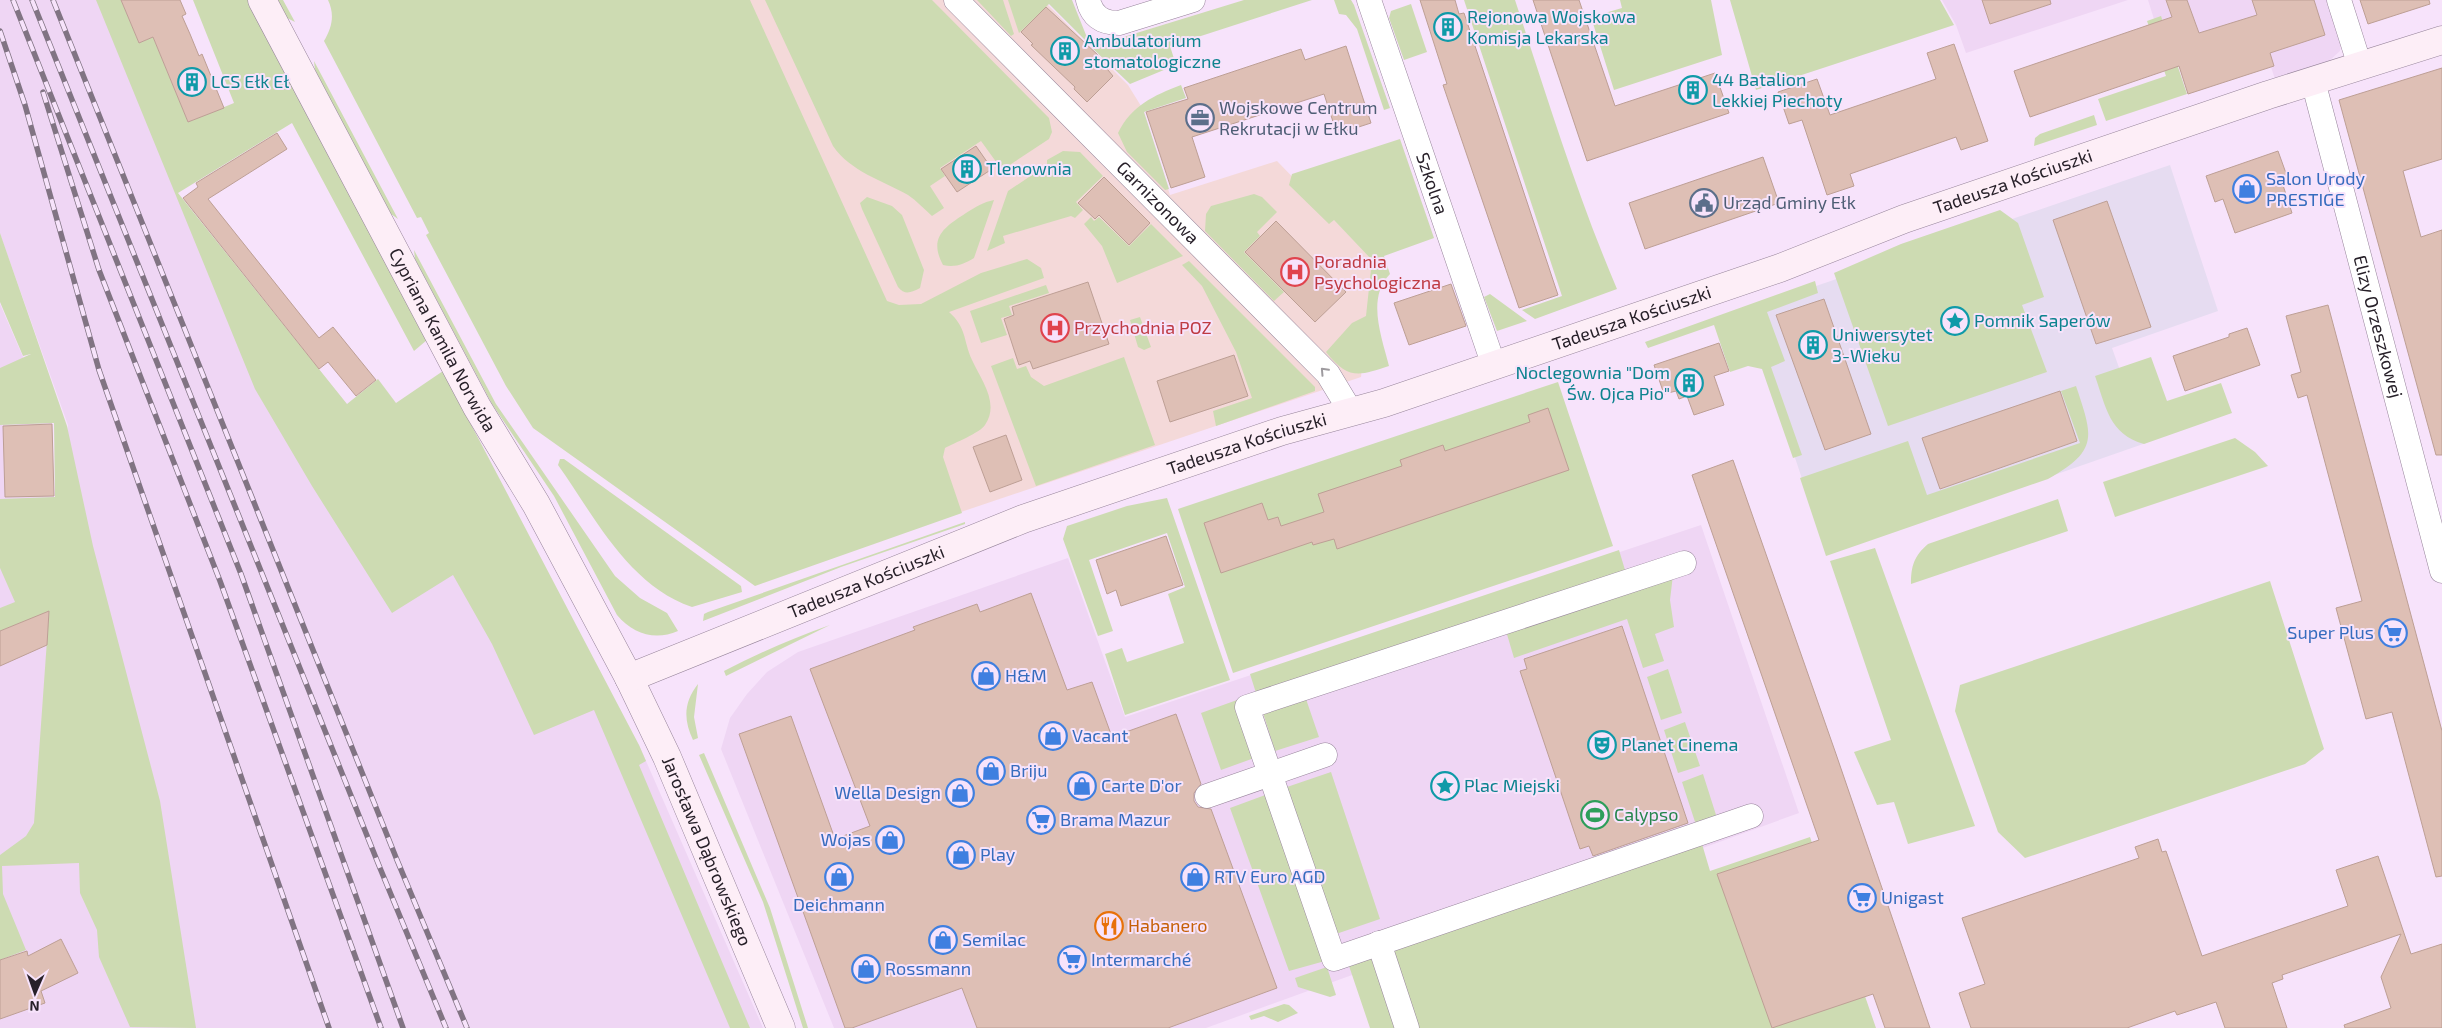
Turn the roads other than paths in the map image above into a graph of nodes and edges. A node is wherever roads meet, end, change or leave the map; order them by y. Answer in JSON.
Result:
{"nodes":[{"id":1,"x":262,"y":0,"type":"edge"},
{"id":2,"x":956,"y":0,"type":"edge"},
{"id":3,"x":1088,"y":0,"type":"edge"},
{"id":4,"x":1193,"y":0,"type":"edge"},
{"id":5,"x":1369,"y":0,"type":"edge"},
{"id":6,"x":2339,"y":0,"type":"edge"},
{"id":7,"x":2442,"y":40,"type":"edge"},
{"id":8,"x":2360,"y":66,"type":"junction"},
{"id":9,"x":2313,"y":82,"type":"junction"},
{"id":10,"x":1494,"y":366,"type":"junction"},
{"id":11,"x":1351,"y":412,"type":"junction"},
{"id":12,"x":1684,"y":563,"type":"dead end"},
{"id":13,"x":2442,"y":571,"type":"edge"},
{"id":14,"x":629,"y":678,"type":"junction"},
{"id":15,"x":1326,"y":755,"type":"dead end"},
{"id":16,"x":1270,"y":774,"type":"junction"},
{"id":17,"x":1207,"y":796,"type":"dead end"},
{"id":18,"x":1751,"y":816,"type":"dead end"},
{"id":19,"x":1379,"y":943,"type":"junction"},
{"id":20,"x":781,"y":1028,"type":"edge"},
{"id":21,"x":1407,"y":1028,"type":"edge"}],
"edges":[{"from":1,"to":14,"type":"street","name":"Cypriana Kamila Norwida"},
{"from":11,"to":2,"type":"street","name":"Garnizonowa","one_way":true},
{"from":3,"to":4,"type":"street"},
{"from":5,"to":10,"type":"street","name":"Szkolna"},
{"from":6,"to":8,"type":"street"},
{"from":7,"to":8,"type":"street","name":"Tadeusza Kościuszki"},
{"from":8,"to":9,"type":"street","name":"Tadeusza Kościuszki"},
{"from":9,"to":10,"type":"street","name":"Tadeusza Kościuszki"},
{"from":9,"to":13,"type":"street","name":"Elizy Orzeszkowej"},
{"from":10,"to":11,"type":"street","name":"Tadeusza Kościuszki"},
{"from":11,"to":14,"type":"street","name":"Tadeusza Kościuszki"},
{"from":12,"to":16,"type":"street"},
{"from":14,"to":20,"type":"street","name":"Jarosława Dąbrowskiego"},
{"from":15,"to":16,"type":"street"},
{"from":16,"to":17,"type":"street"},
{"from":16,"to":19,"type":"street"},
{"from":18,"to":19,"type":"street"},
{"from":19,"to":21,"type":"street"}]}
